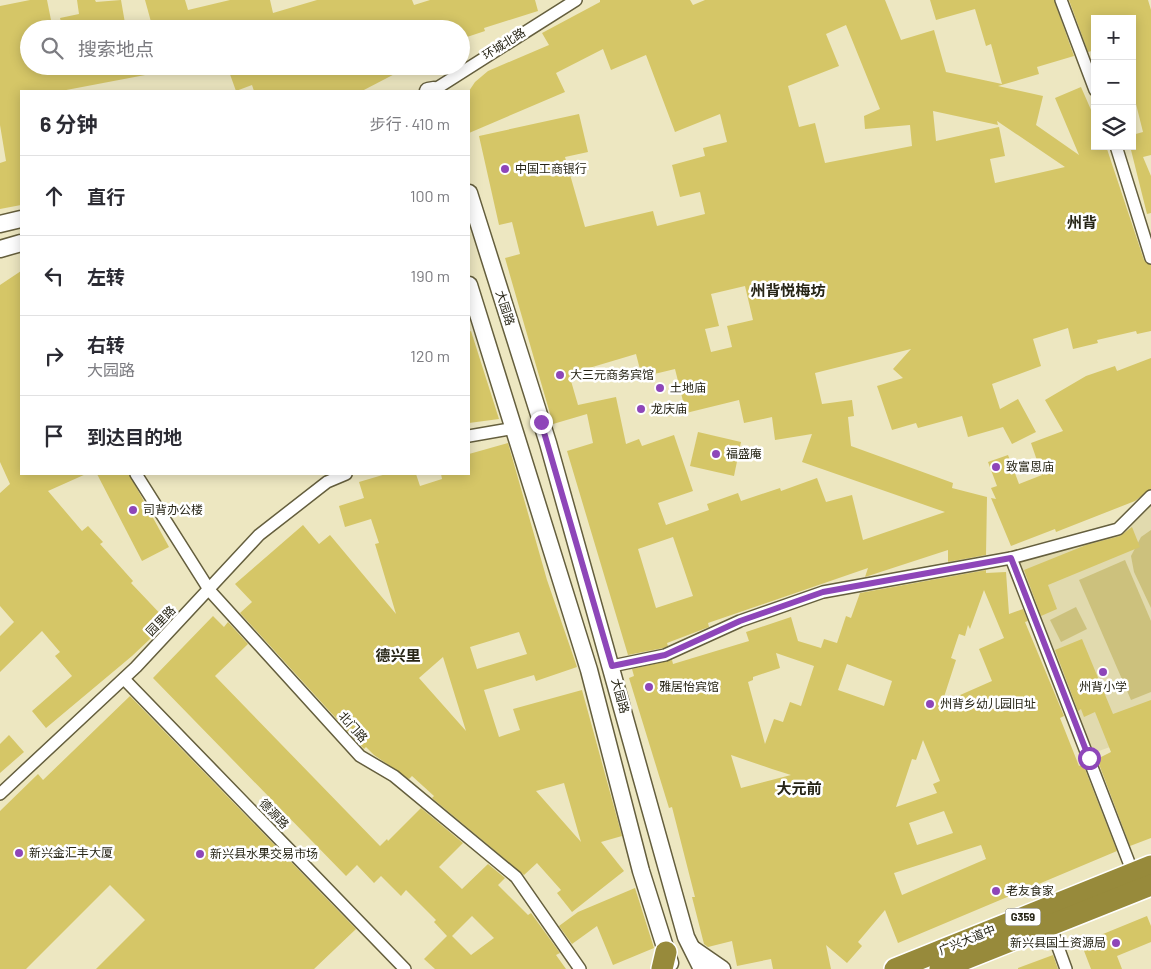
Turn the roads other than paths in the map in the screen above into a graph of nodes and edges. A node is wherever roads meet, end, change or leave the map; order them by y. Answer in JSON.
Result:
{"nodes":[{"id":1,"x":576,"y":0,"type":"edge"},
{"id":2,"x":1061,"y":0,"type":"edge"},
{"id":3,"x":470,"y":67,"type":"edge"},
{"id":4,"x":457,"y":75,"type":"edge"},
{"id":5,"x":1091,"y":79,"type":"edge"},
{"id":6,"x":434,"y":90,"type":"edge"},
{"id":7,"x":1117,"y":150,"type":"edge"},
{"id":8,"x":470,"y":196,"type":"edge"},
{"id":9,"x":20,"y":219,"type":"edge"},
{"id":10,"x":0,"y":224,"type":"edge"},
{"id":11,"x":20,"y":243,"type":"edge"},
{"id":12,"x":0,"y":249,"type":"edge"},
{"id":13,"x":1151,"y":258,"type":"edge"},
{"id":14,"x":470,"y":288,"type":"edge"},
{"id":15,"x":515,"y":428,"type":"junction"},
{"id":16,"x":470,"y":436,"type":"edge"},
{"id":17,"x":137,"y":475,"type":"edge"},
{"id":18,"x":344,"y":475,"type":"edge"},
{"id":19,"x":1151,"y":496,"type":"edge"},
{"id":20,"x":1011,"y":558,"type":"junction"},
{"id":21,"x":210,"y":591,"type":"junction"},
{"id":22,"x":612,"y":666,"type":"junction"},
{"id":23,"x":124,"y":679,"type":"junction"},
{"id":24,"x":0,"y":794,"type":"edge"},
{"id":25,"x":1142,"y":869,"type":"edge"},
{"id":26,"x":1151,"y":885,"type":"edge"},
{"id":27,"x":1050,"y":925,"type":"junction"},
{"id":28,"x":692,"y":948,"type":"junction"},
{"id":29,"x":667,"y":963,"type":"edge"},
{"id":30,"x":405,"y":969,"type":"edge"},
{"id":31,"x":580,"y":969,"type":"edge"},
{"id":32,"x":702,"y":969,"type":"edge"},
{"id":33,"x":722,"y":969,"type":"edge"},
{"id":34,"x":895,"y":969,"type":"edge"},
{"id":35,"x":940,"y":969,"type":"edge"},
{"id":36,"x":1066,"y":969,"type":"edge"}],
"edges":[{"from":1,"to":3,"type":"street","name":"环城北路"},
{"from":2,"to":5,"type":"street"},
{"from":4,"to":6,"type":"street","name":"环城北路"},
{"from":7,"to":13,"type":"street"},
{"from":8,"to":22,"type":"main road","name":"大园路"},
{"from":9,"to":10,"type":"main road"},
{"from":11,"to":12,"type":"main road"},
{"from":14,"to":15,"type":"main road","name":"大园路"},
{"from":15,"to":16,"type":"street"},
{"from":15,"to":29,"type":"main road","name":"大园路"},
{"from":17,"to":21,"type":"street","name":"北门路"},
{"from":18,"to":21,"type":"street","name":"园里路"},
{"from":19,"to":20,"type":"street"},
{"from":20,"to":22,"type":"street"},
{"from":20,"to":25,"type":"street"},
{"from":21,"to":23,"type":"street","name":"园里路"},
{"from":21,"to":31,"type":"street","name":"北门路"},
{"from":22,"to":28,"type":"main road","name":"大园路"},
{"from":23,"to":24,"type":"street","name":"园里路"},
{"from":23,"to":30,"type":"street","name":"德源路"},
{"from":25,"to":34,"type":"highway","name":"广兴大道中","number":"G359"},
{"from":26,"to":27,"type":"highway","name":"广兴大道中","number":"G359"},
{"from":27,"to":35,"type":"highway","name":"广兴大道中","number":"G359"},
{"from":27,"to":36,"type":"street"},
{"from":28,"to":32,"type":"main road","name":"大园路"},
{"from":28,"to":33,"type":"main road"}]}
